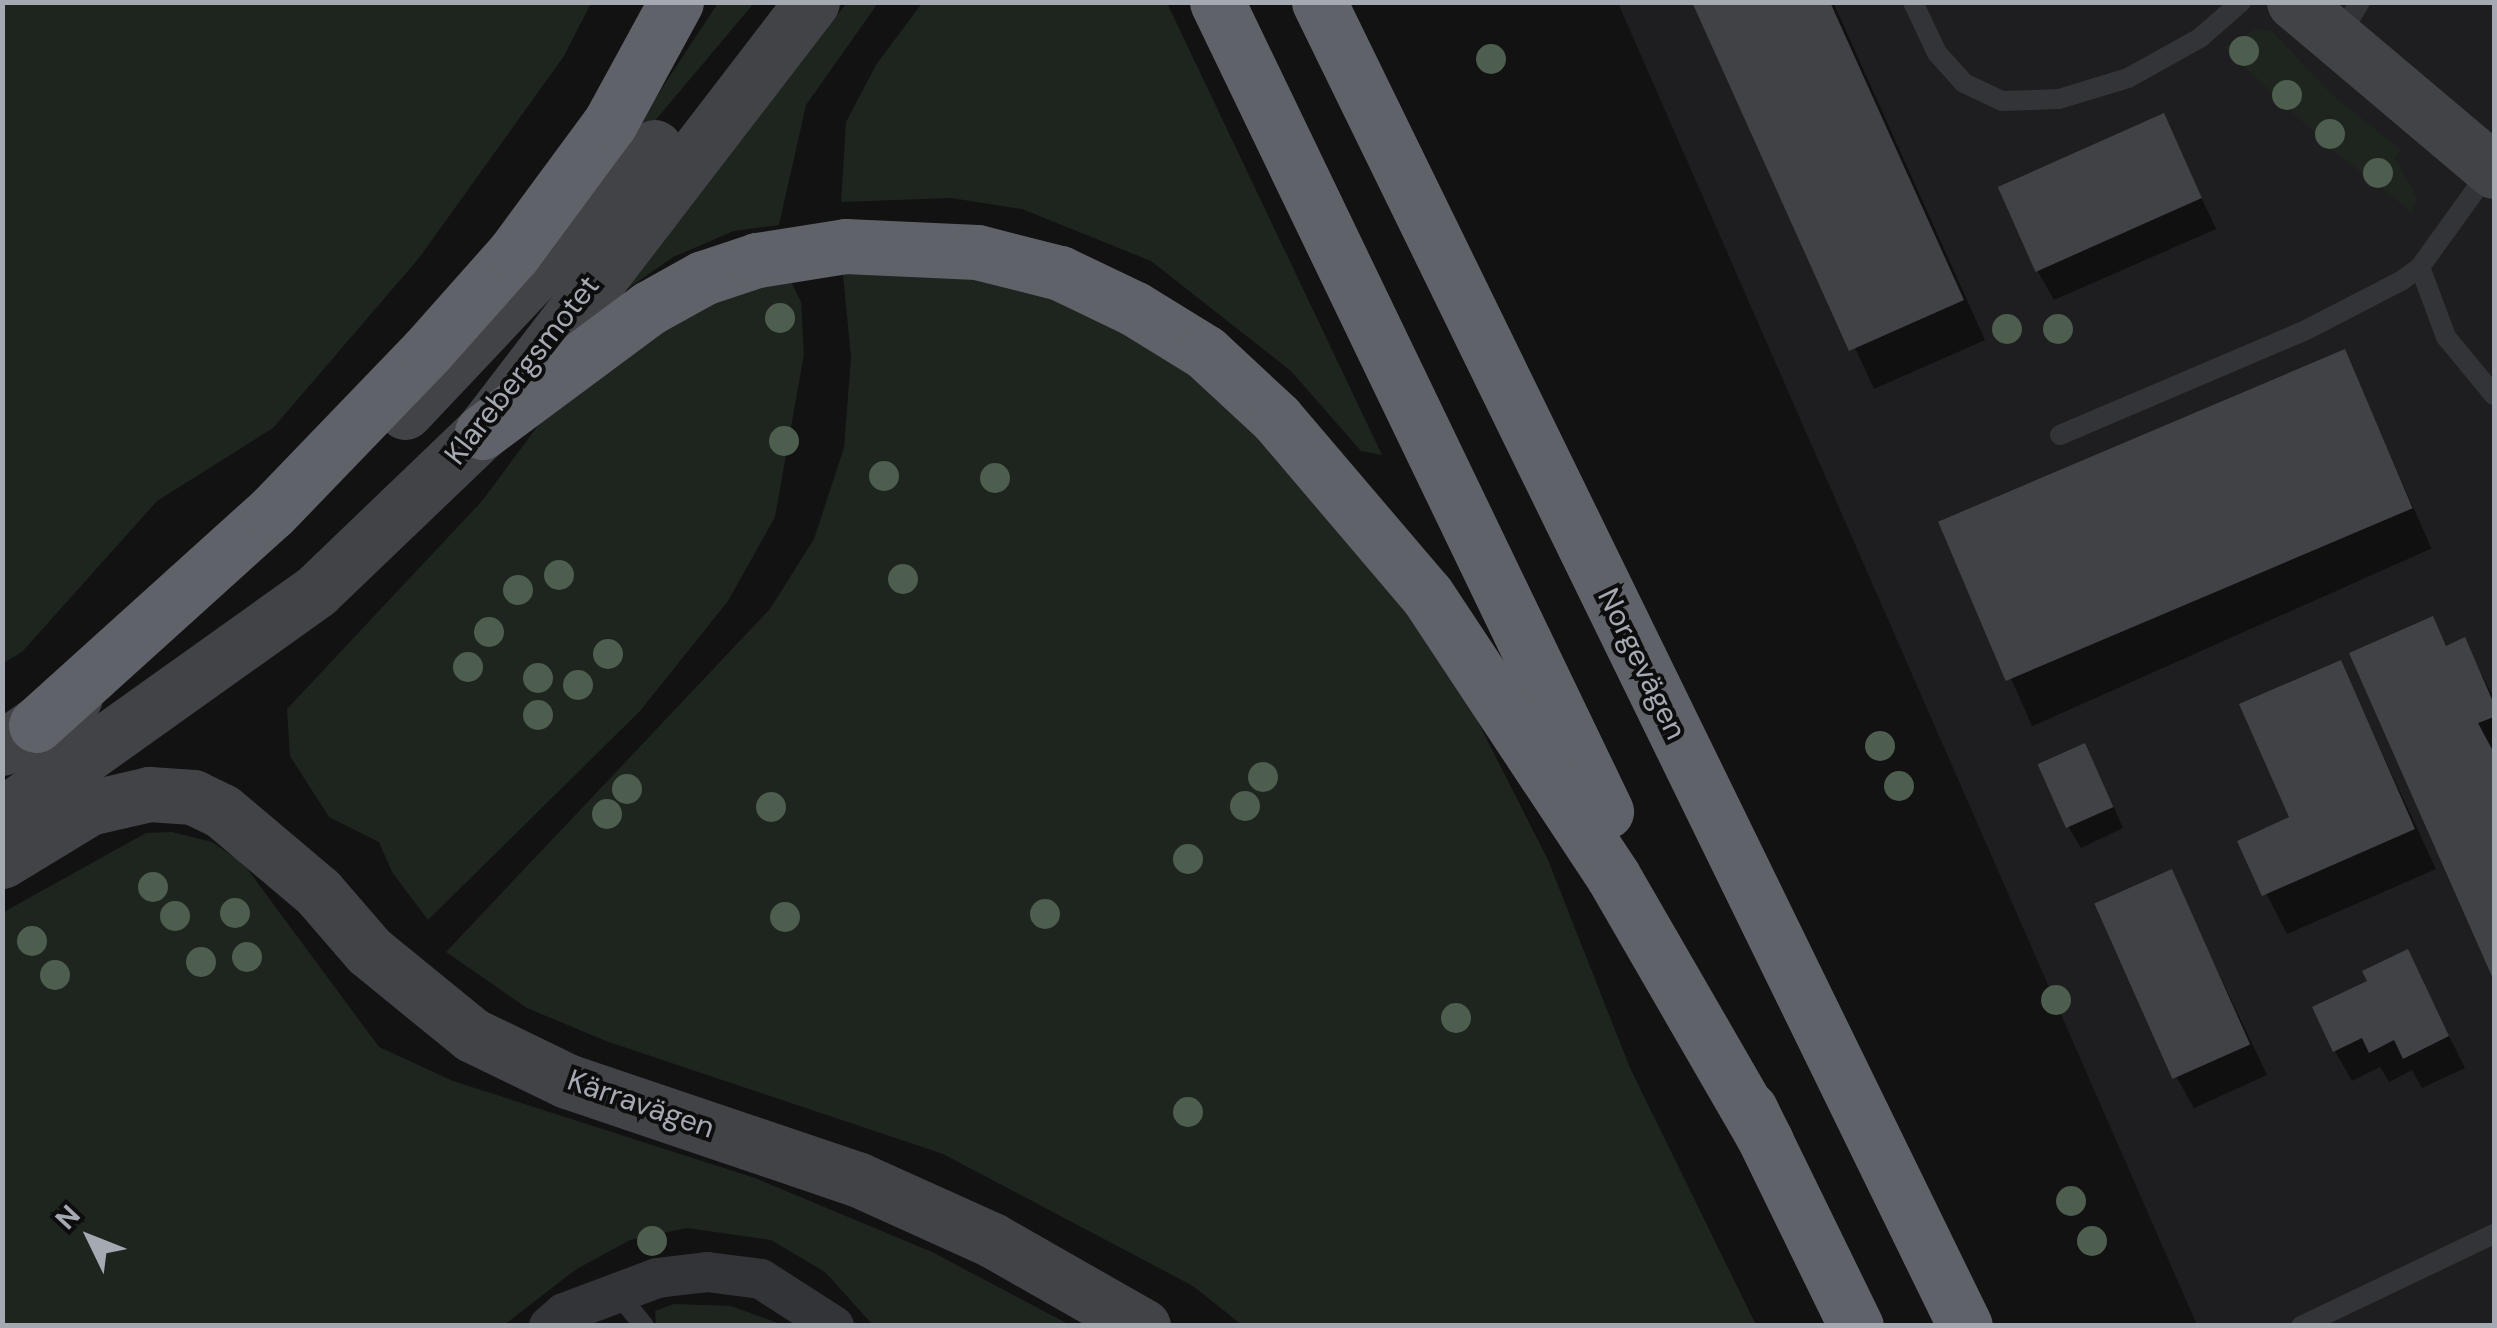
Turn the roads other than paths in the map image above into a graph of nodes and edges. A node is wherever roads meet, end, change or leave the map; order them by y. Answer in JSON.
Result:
{"nodes":[{"id":1,"x":676,"y":2,"type":"edge"},
{"id":2,"x":774,"y":2,"type":"edge"},
{"id":3,"x":812,"y":2,"type":"edge"},
{"id":4,"x":1217,"y":2,"type":"edge"},
{"id":5,"x":1319,"y":2,"type":"edge"},
{"id":6,"x":1912,"y":2,"type":"edge"},
{"id":7,"x":2242,"y":2,"type":"edge"},
{"id":8,"x":2294,"y":2,"type":"edge"},
{"id":9,"x":2348,"y":22,"type":"edge"},
{"id":10,"x":2494,"y":168,"type":"edge"},
{"id":11,"x":2420,"y":267,"type":"junction"},
{"id":12,"x":2494,"y":395,"type":"edge"},
{"id":13,"x":482,"y":432,"type":"junction"},
{"id":14,"x":2060,"y":435,"type":"dead end"},
{"id":15,"x":19,"y":737,"type":"edge"},
{"id":16,"x":20,"y":805,"type":"edge"},
{"id":17,"x":2,"y":860,"type":"edge"},
{"id":18,"x":1766,"y":1142,"type":"junction"},
{"id":19,"x":2494,"y":1234,"type":"edge"},
{"id":20,"x":617,"y":1292,"type":"junction"},
{"id":21,"x":549,"y":1326,"type":"edge"},
{"id":22,"x":644,"y":1326,"type":"edge"},
{"id":23,"x":834,"y":1326,"type":"edge"},
{"id":24,"x":1143,"y":1326,"type":"edge"},
{"id":25,"x":1856,"y":1326,"type":"edge"},
{"id":26,"x":1965,"y":1326,"type":"edge"},
{"id":27,"x":2301,"y":1326,"type":"edge"}],
"edges":[{"from":1,"to":15,"type":"highway"},
{"from":2,"to":15,"type":"main road","name":"Klarebergsmotet"},
{"from":3,"to":13,"type":"main road","name":"Klarebergsmotet"},
{"from":4,"to":18,"type":"highway"},
{"from":5,"to":26,"type":"highway","name":"Norgevägen"},
{"from":6,"to":7,"type":"lane"},
{"from":8,"to":9,"type":"main road"},
{"from":9,"to":10,"type":"main road"},
{"from":10,"to":11,"type":"lane"},
{"from":11,"to":12,"type":"lane"},
{"from":11,"to":14,"type":"lane"},
{"from":13,"to":16,"type":"main road","name":"Klarebergsmotet"},
{"from":13,"to":18,"type":"highway"},
{"from":17,"to":24,"type":"main road","name":"Kärravägen"},
{"from":18,"to":25,"type":"highway"},
{"from":19,"to":27,"type":"lane"},
{"from":20,"to":21,"type":"street"},
{"from":20,"to":22,"type":"lane"},
{"from":20,"to":23,"type":"street"}]}
